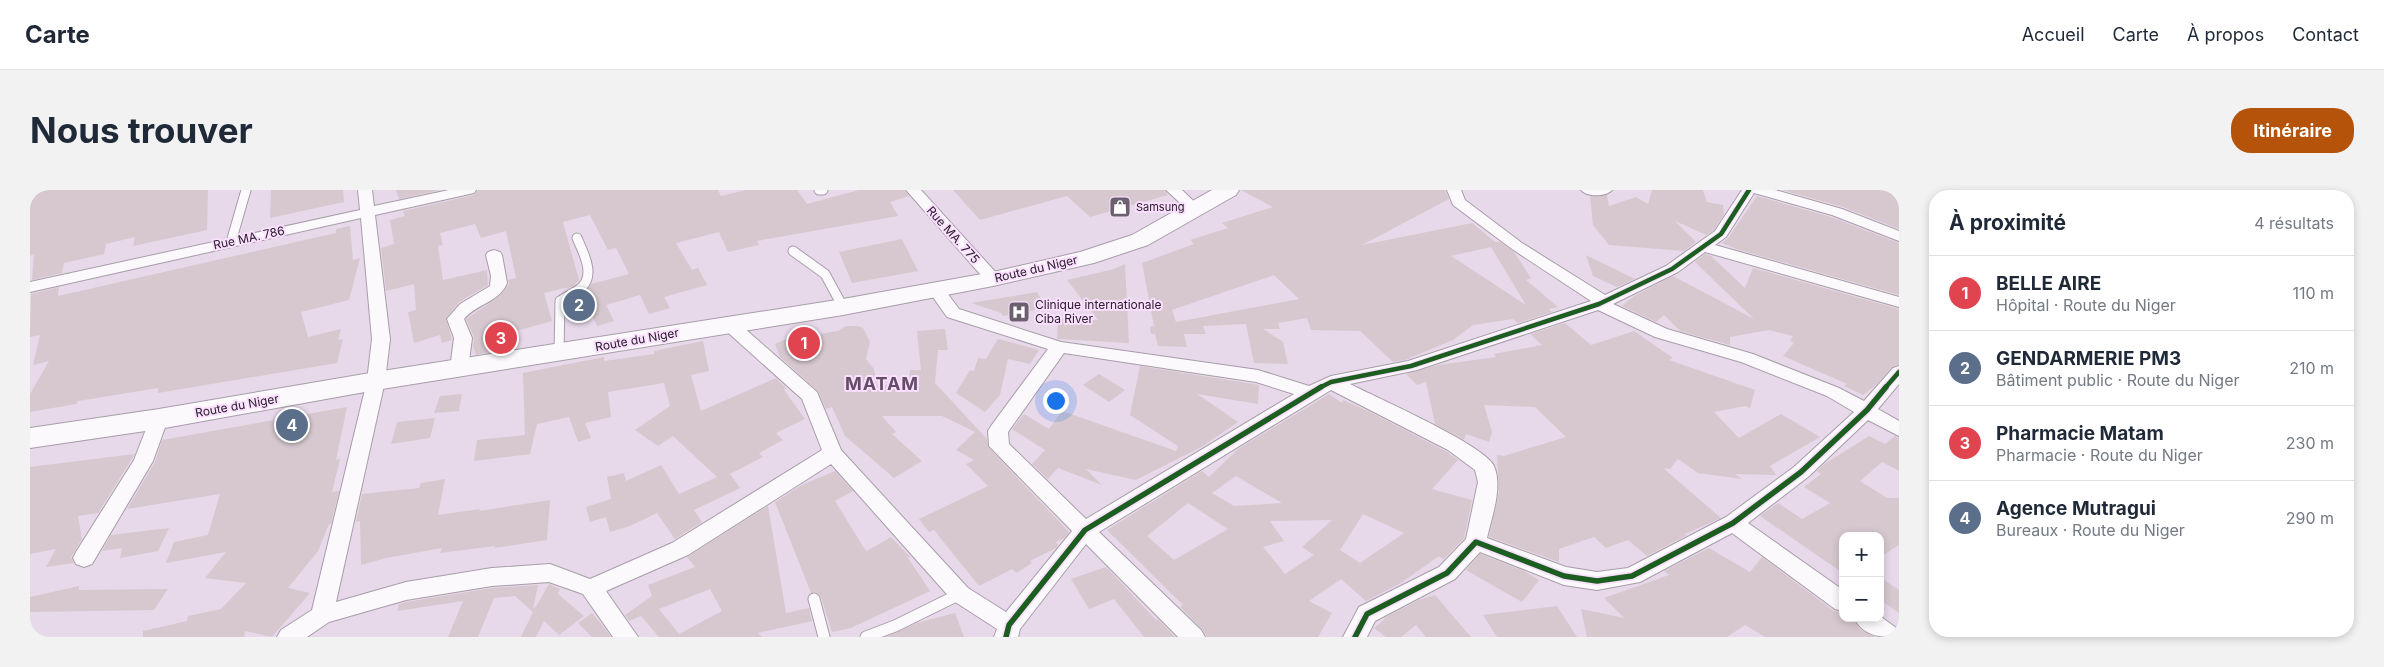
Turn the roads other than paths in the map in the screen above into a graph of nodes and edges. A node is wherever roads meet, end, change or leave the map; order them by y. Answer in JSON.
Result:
{"nodes":[{"id":1,"x":246,"y":190,"type":"edge"},
{"id":2,"x":365,"y":190,"type":"edge"},
{"id":3,"x":469,"y":190,"type":"edge"},
{"id":4,"x":819,"y":190,"type":"edge"},
{"id":5,"x":823,"y":190,"type":"edge"},
{"id":6,"x":913,"y":190,"type":"edge"},
{"id":7,"x":1173,"y":190,"type":"edge"},
{"id":8,"x":1228,"y":190,"type":"edge"},
{"id":9,"x":1454,"y":190,"type":"edge"},
{"id":10,"x":1588,"y":190,"type":"edge"},
{"id":11,"x":1605,"y":190,"type":"edge"},
{"id":12,"x":1749,"y":190,"type":"edge"},
{"id":13,"x":1759,"y":190,"type":"edge"},
{"id":14,"x":1196,"y":210,"type":"junction"},
{"id":15,"x":368,"y":213,"type":"junction"},
{"id":16,"x":1899,"y":236,"type":"edge"},
{"id":17,"x":578,"y":238,"type":"dead end"},
{"id":18,"x":231,"y":242,"type":"junction"},
{"id":19,"x":1703,"y":247,"type":"junction"},
{"id":20,"x":793,"y":251,"type":"dead end"},
{"id":21,"x":494,"y":256,"type":"dead end"},
{"id":22,"x":992,"y":280,"type":"junction"},
{"id":23,"x":30,"y":287,"type":"edge"},
{"id":24,"x":936,"y":290,"type":"junction"},
{"id":25,"x":1601,"y":302,"type":"junction"},
{"id":26,"x":1899,"y":302,"type":"edge"},
{"id":27,"x":843,"y":307,"type":"junction"},
{"id":28,"x":730,"y":324,"type":"junction"},
{"id":29,"x":1059,"y":347,"type":"junction"},
{"id":30,"x":559,"y":353,"type":"junction"},
{"id":31,"x":459,"y":369,"type":"junction"},
{"id":32,"x":1899,"y":372,"type":"edge"},
{"id":33,"x":376,"y":381,"type":"junction"},
{"id":34,"x":1330,"y":382,"type":"junction"},
{"id":35,"x":1310,"y":393,"type":"junction"},
{"id":36,"x":1867,"y":410,"type":"junction"},
{"id":37,"x":159,"y":419,"type":"junction"},
{"id":38,"x":1899,"y":429,"type":"edge"},
{"id":39,"x":30,"y":438,"type":"edge"},
{"id":40,"x":833,"y":453,"type":"junction"},
{"id":41,"x":1733,"y":523,"type":"junction"},
{"id":42,"x":1086,"y":530,"type":"junction"},
{"id":43,"x":1476,"y":542,"type":"junction"},
{"id":44,"x":84,"y":558,"type":"dead end"},
{"id":45,"x":590,"y":588,"type":"junction"},
{"id":46,"x":960,"y":594,"type":"junction"},
{"id":47,"x":814,"y":599,"type":"dead end"},
{"id":48,"x":1839,"y":599,"type":"edge"},
{"id":49,"x":322,"y":615,"type":"junction"},
{"id":50,"x":1870,"y":622,"type":"edge"},
{"id":51,"x":1008,"y":631,"type":"edge"},
{"id":52,"x":289,"y":637,"type":"edge"},
{"id":53,"x":626,"y":637,"type":"edge"},
{"id":54,"x":824,"y":637,"type":"edge"},
{"id":55,"x":866,"y":637,"type":"edge"},
{"id":56,"x":1193,"y":637,"type":"edge"},
{"id":57,"x":1355,"y":637,"type":"edge"},
{"id":58,"x":1891,"y":637,"type":"edge"}],
"edges":[{"from":1,"to":18,"type":"lane"},
{"from":2,"to":15,"type":"street"},
{"from":3,"to":15,"type":"street","name":"Rue MA. 786"},
{"from":4,"to":5,"type":"lane"},
{"from":6,"to":22,"type":"street","name":"Rue MA. 775"},
{"from":7,"to":14,"type":"street"},
{"from":8,"to":14,"type":"main road","name":"Route du Niger"},
{"from":9,"to":25,"type":"street"},
{"from":10,"to":11,"type":"street"},
{"from":12,"to":19,"type":"street"},
{"from":13,"to":16,"type":"street"},
{"from":14,"to":22,"type":"main road","name":"Route du Niger"},
{"from":15,"to":18,"type":"street","name":"Rue MA. 786"},
{"from":15,"to":33,"type":"street"},
{"from":17,"to":30,"type":"lane"},
{"from":18,"to":23,"type":"street","name":"Rue MA. 786"},
{"from":19,"to":25,"type":"street"},
{"from":19,"to":26,"type":"street"},
{"from":20,"to":27,"type":"lane"},
{"from":21,"to":31,"type":"street"},
{"from":22,"to":24,"type":"main road","name":"Route du Niger"},
{"from":24,"to":27,"type":"main road","name":"Route du Niger"},
{"from":24,"to":29,"type":"street"},
{"from":25,"to":34,"type":"street"},
{"from":25,"to":36,"type":"street"},
{"from":27,"to":28,"type":"main road","name":"Route du Niger"},
{"from":28,"to":30,"type":"main road","name":"Route du Niger"},
{"from":28,"to":40,"type":"street"},
{"from":29,"to":35,"type":"street"},
{"from":29,"to":42,"type":"street"},
{"from":30,"to":31,"type":"main road","name":"Route du Niger"},
{"from":31,"to":33,"type":"main road","name":"Route du Niger"},
{"from":32,"to":36,"type":"street"},
{"from":33,"to":37,"type":"main road","name":"Route du Niger"},
{"from":33,"to":49,"type":"street"},
{"from":34,"to":35,"type":"street"},
{"from":34,"to":43,"type":"street"},
{"from":35,"to":42,"type":"street"},
{"from":36,"to":38,"type":"street"},
{"from":36,"to":41,"type":"street"},
{"from":37,"to":39,"type":"main road","name":"Route du Niger"},
{"from":37,"to":44,"type":"street"},
{"from":40,"to":45,"type":"street"},
{"from":40,"to":46,"type":"street"},
{"from":41,"to":43,"type":"street"},
{"from":41,"to":48,"type":"street"},
{"from":42,"to":51,"type":"street"},
{"from":42,"to":56,"type":"street"},
{"from":43,"to":57,"type":"street"},
{"from":45,"to":49,"type":"street"},
{"from":45,"to":53,"type":"street"},
{"from":46,"to":51,"type":"street"},
{"from":46,"to":55,"type":"lane"},
{"from":47,"to":54,"type":"lane"},
{"from":49,"to":52,"type":"street"},
{"from":50,"to":58,"type":"street"}]}
